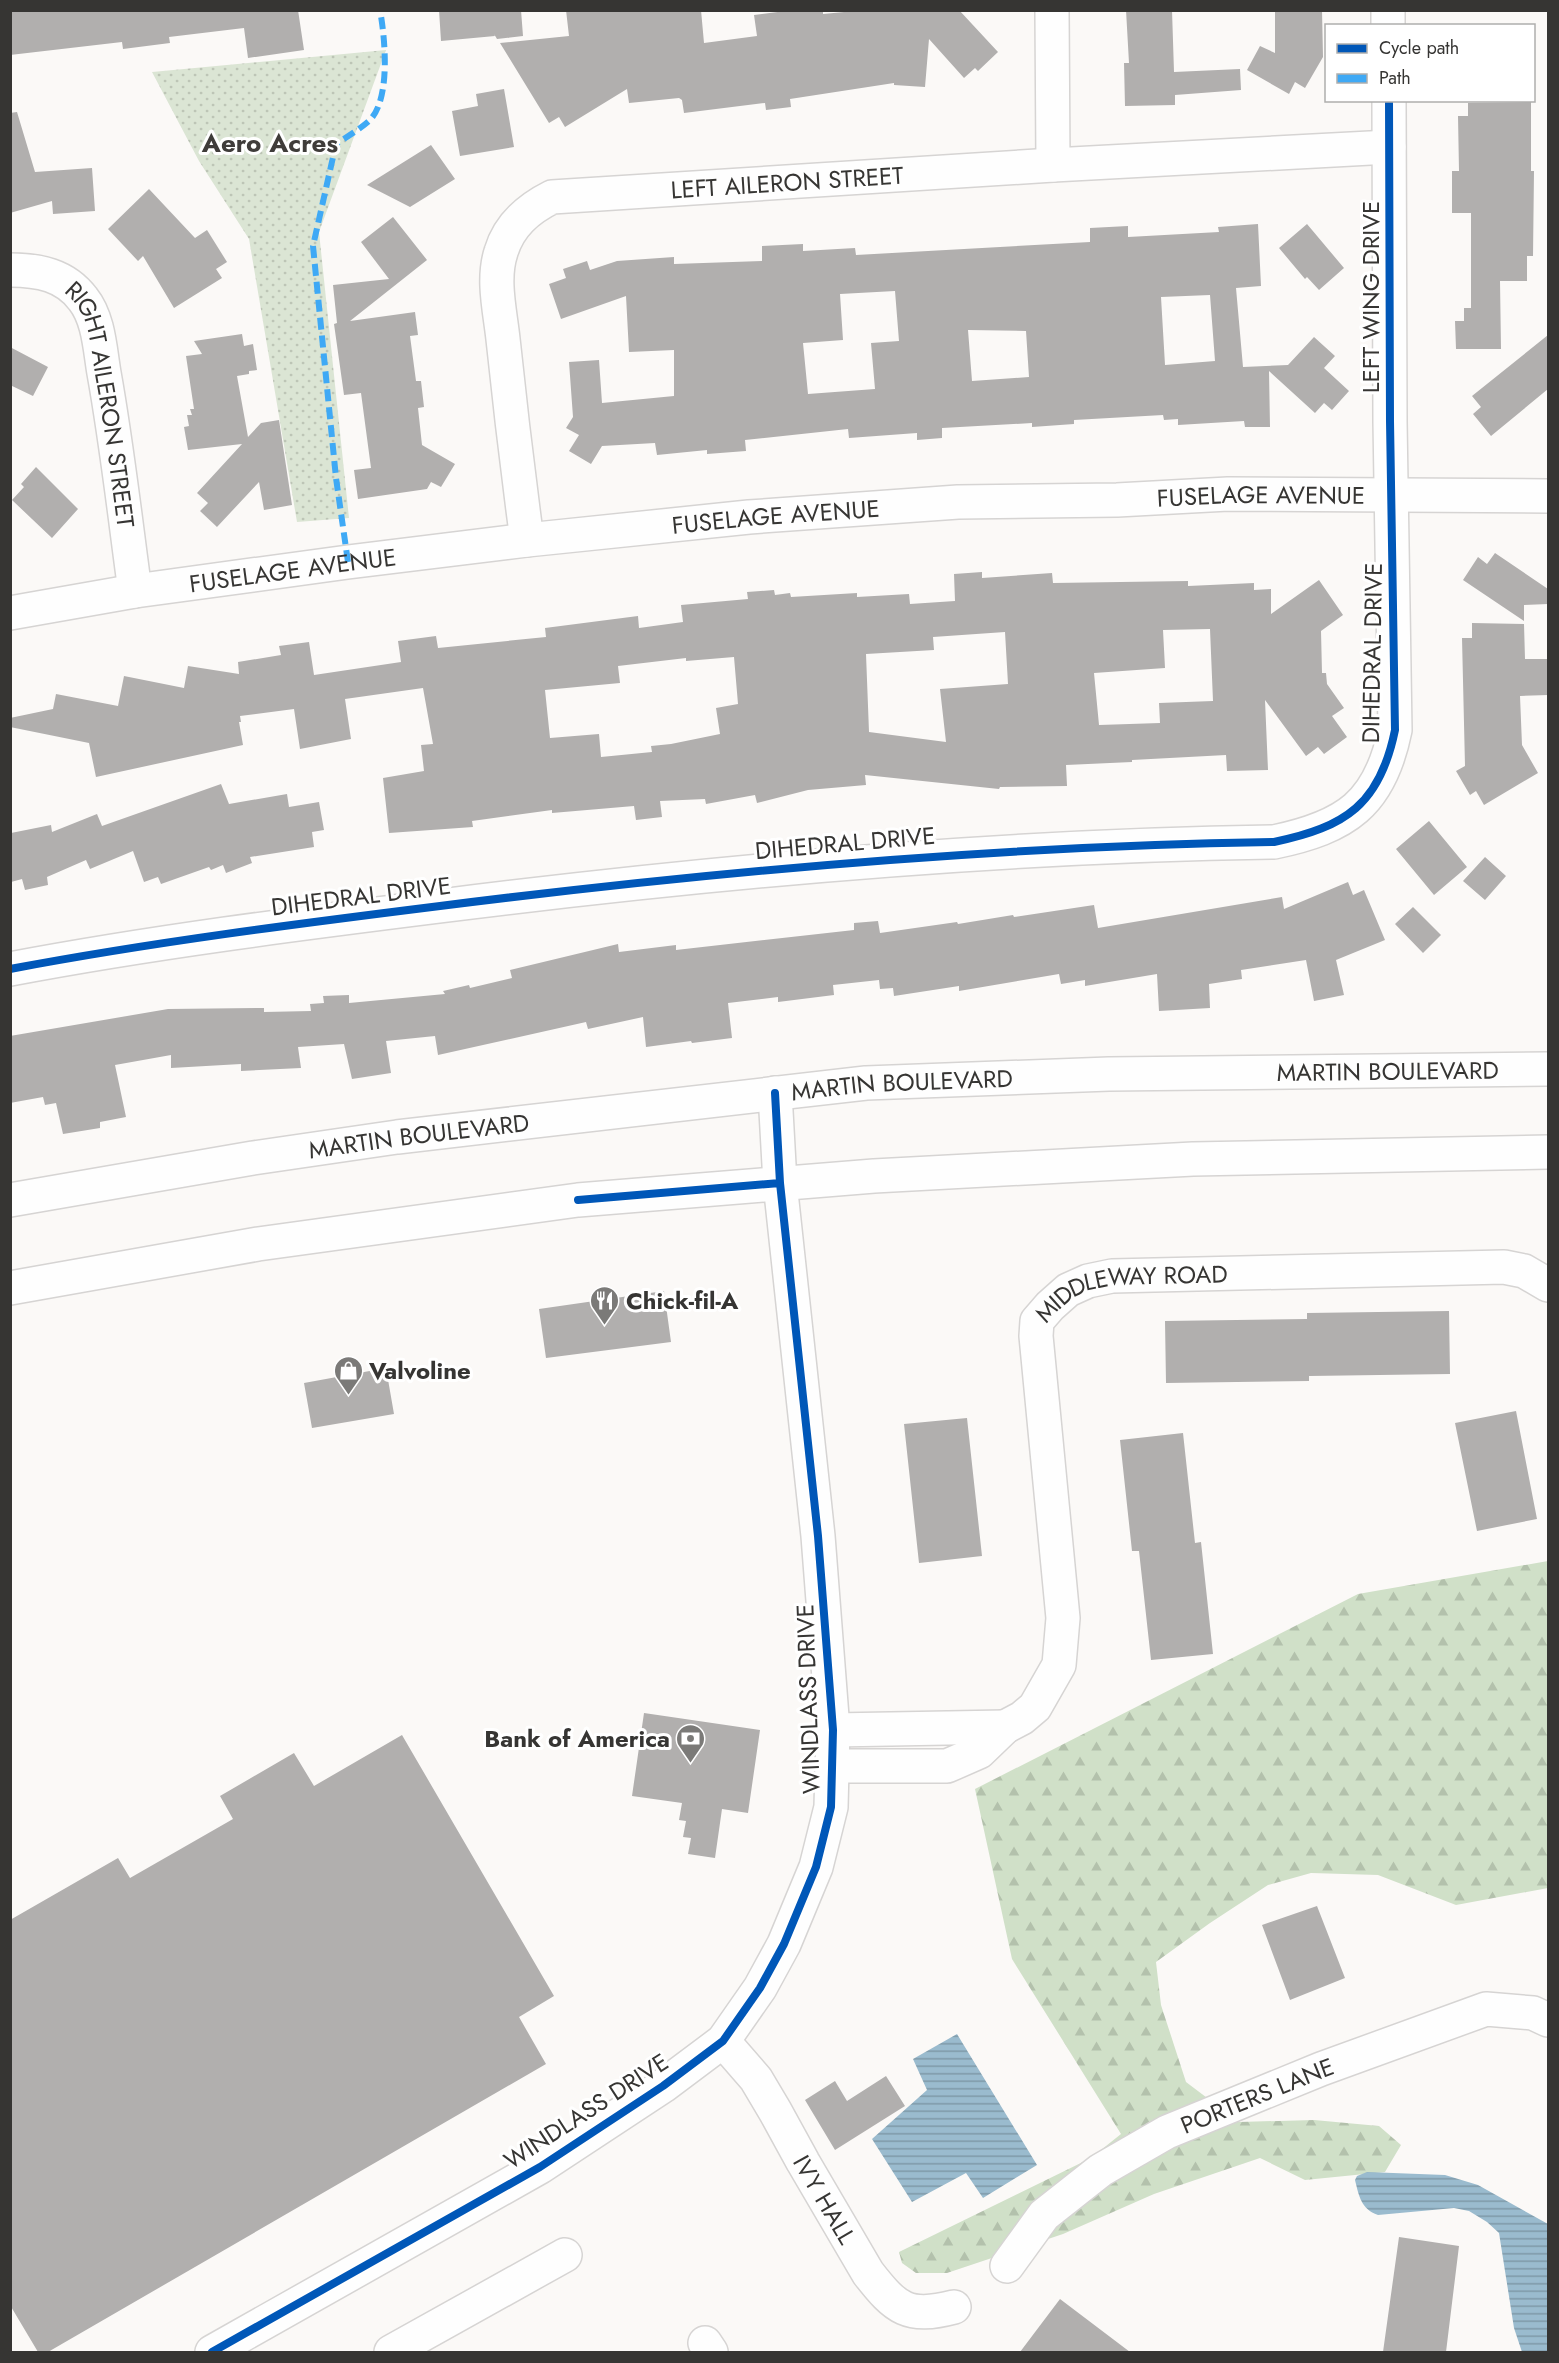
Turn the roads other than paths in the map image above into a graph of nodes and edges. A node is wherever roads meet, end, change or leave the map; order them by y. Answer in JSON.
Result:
{"nodes":[{"id":1,"x":1052,"y":10,"type":"edge"},
{"id":2,"x":1389,"y":102,"type":"edge"},
{"id":3,"x":1389,"y":147,"type":"junction"},
{"id":4,"x":1053,"y":165,"type":"junction"},
{"id":5,"x":10,"y":270,"type":"edge"},
{"id":6,"x":1392,"y":494,"type":"junction"},
{"id":7,"x":1548,"y":496,"type":"edge"},
{"id":8,"x":526,"y":540,"type":"junction"},
{"id":9,"x":135,"y":591,"type":"junction"},
{"id":10,"x":10,"y":613,"type":"edge"},
{"id":11,"x":10,"y":969,"type":"edge"},
{"id":12,"x":1548,"y":1069,"type":"edge"},
{"id":13,"x":776,"y":1093,"type":"junction"},
{"id":14,"x":1548,"y":1152,"type":"edge"},
{"id":15,"x":780,"y":1183,"type":"junction"},
{"id":16,"x":10,"y":1200,"type":"edge"},
{"id":17,"x":1548,"y":1285,"type":"edge"},
{"id":18,"x":10,"y":1288,"type":"edge"},
{"id":19,"x":1005,"y":1727,"type":"junction"},
{"id":20,"x":833,"y":1730,"type":"junction"},
{"id":21,"x":831,"y":1766,"type":"junction"},
{"id":22,"x":1548,"y":2020,"type":"edge"},
{"id":23,"x":723,"y":2041,"type":"junction"},
{"id":24,"x":565,"y":2254,"type":"dead end"},
{"id":25,"x":1007,"y":2266,"type":"dead end"},
{"id":26,"x":954,"y":2307,"type":"dead end"},
{"id":27,"x":253,"y":2342,"type":"edge"},
{"id":28,"x":212,"y":2352,"type":"edge"},
{"id":29,"x":391,"y":2352,"type":"edge"}],
"edges":[{"from":1,"to":4,"type":"street"},
{"from":2,"to":3,"type":"street","name":"LEFT WING DRIVE"},
{"from":3,"to":4,"type":"street","name":"LEFT AILERON STREET"},
{"from":3,"to":6,"type":"street","name":"LEFT WING DRIVE"},
{"from":4,"to":8,"type":"street","name":"LEFT AILERON STREET"},
{"from":5,"to":9,"type":"street","name":"RIGHT AILERON STREET"},
{"from":6,"to":7,"type":"street","name":"FUSELAGE AVENUE"},
{"from":6,"to":8,"type":"street","name":"FUSELAGE AVENUE"},
{"from":6,"to":11,"type":"street","name":"DIHEDRAL DRIVE"},
{"from":8,"to":9,"type":"street","name":"FUSELAGE AVENUE"},
{"from":9,"to":10,"type":"street","name":"FUSELAGE AVENUE"},
{"from":12,"to":13,"type":"street","name":"MARTIN BOULEVARD"},
{"from":13,"to":15,"type":"street","name":"WINDLASS DRIVE"},
{"from":13,"to":16,"type":"street","name":"MARTIN BOULEVARD"},
{"from":14,"to":15,"type":"street"},
{"from":15,"to":18,"type":"street"},
{"from":15,"to":20,"type":"street","name":"WINDLASS DRIVE"},
{"from":17,"to":19,"type":"street","name":"MIDDLEWAY ROAD"},
{"from":19,"to":20,"type":"street"},
{"from":19,"to":21,"type":"street","name":"MIDDLEWAY ROAD"},
{"from":20,"to":21,"type":"street","name":"WINDLASS DRIVE"},
{"from":21,"to":23,"type":"street","name":"WINDLASS DRIVE"},
{"from":22,"to":25,"type":"street","name":"PORTERS LANE"},
{"from":23,"to":26,"type":"street","name":"IVY HALL"},
{"from":23,"to":27,"type":"street","name":"WINDLASS DRIVE"},
{"from":24,"to":29,"type":"street"},
{"from":27,"to":28,"type":"street","name":"WINDLASS DRIVE"}]}
